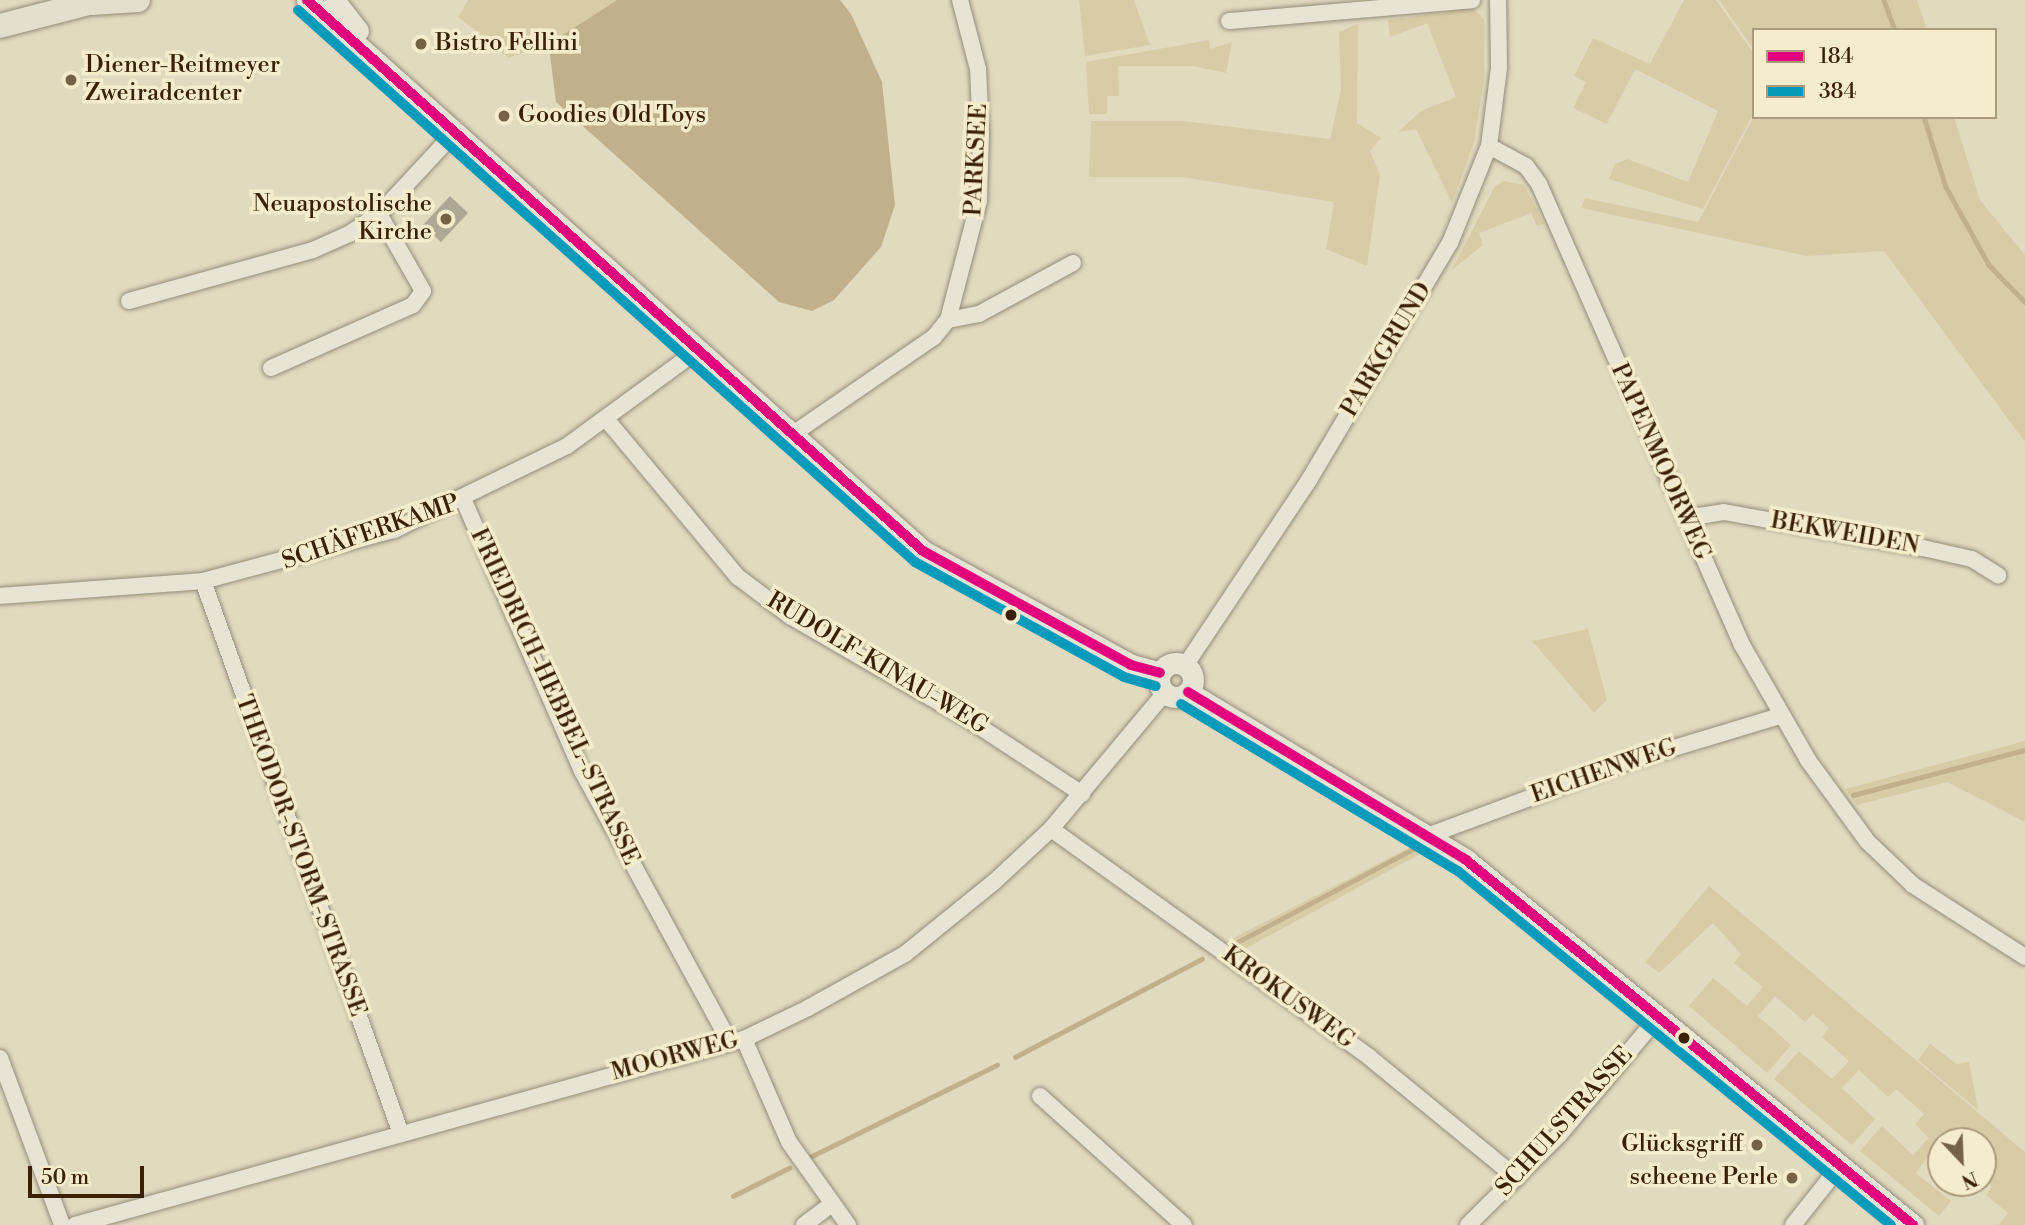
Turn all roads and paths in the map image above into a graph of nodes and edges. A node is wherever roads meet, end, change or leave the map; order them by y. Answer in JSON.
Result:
{"nodes":[{"id":1,"x":138,"y":0,"type":"edge"},
{"id":2,"x":307,"y":0,"type":"edge"},
{"id":3,"x":334,"y":0,"type":"edge"},
{"id":4,"x":960,"y":0,"type":"edge"},
{"id":5,"x":1472,"y":0,"type":"edge"},
{"id":6,"x":1499,"y":0,"type":"edge"},
{"id":7,"x":94,"y":1,"type":"edge"},
{"id":8,"x":1228,"y":20,"type":"dead end"},
{"id":9,"x":0,"y":26,"type":"edge"},
{"id":10,"x":378,"y":57,"type":"junction"},
{"id":11,"x":456,"y":131,"type":"junction"},
{"id":12,"x":1489,"y":146,"type":"junction"},
{"id":13,"x":379,"y":214,"type":"junction"},
{"id":14,"x":1073,"y":263,"type":"dead end"},
{"id":15,"x":129,"y":301,"type":"dead end"},
{"id":16,"x":948,"y":320,"type":"junction"},
{"id":17,"x":697,"y":351,"type":"junction"},
{"id":18,"x":271,"y":368,"type":"dead end"},
{"id":19,"x":607,"y":419,"type":"junction"},
{"id":20,"x":790,"y":436,"type":"junction"},
{"id":21,"x":464,"y":501,"type":"junction"},
{"id":22,"x":1686,"y":517,"type":"junction"},
{"id":23,"x":1998,"y":575,"type":"dead end"},
{"id":24,"x":203,"y":581,"type":"junction"},
{"id":25,"x":2,"y":596,"type":"edge"},
{"id":26,"x":1185,"y":666,"type":"junction"},
{"id":27,"x":1162,"y":683,"type":"junction"},
{"id":28,"x":1188,"y":692,"type":"junction"},
{"id":29,"x":1780,"y":716,"type":"junction"},
{"id":30,"x":1082,"y":794,"type":"junction"},
{"id":31,"x":1051,"y":829,"type":"junction"},
{"id":32,"x":1430,"y":835,"type":"junction"},
{"id":33,"x":2025,"y":957,"type":"edge"},
{"id":34,"x":1658,"y":1016,"type":"junction"},
{"id":35,"x":736,"y":1039,"type":"junction"},
{"id":36,"x":0,"y":1058,"type":"edge"},
{"id":37,"x":1040,"y":1096,"type":"dead end"},
{"id":38,"x":400,"y":1131,"type":"junction"},
{"id":39,"x":1840,"y":1166,"type":"junction"},
{"id":40,"x":1517,"y":1178,"type":"junction"},
{"id":41,"x":832,"y":1204,"type":"junction"},
{"id":42,"x":62,"y":1225,"type":"edge"},
{"id":43,"x":75,"y":1225,"type":"edge"},
{"id":44,"x":804,"y":1225,"type":"edge"},
{"id":45,"x":848,"y":1225,"type":"edge"},
{"id":46,"x":1184,"y":1225,"type":"edge"},
{"id":47,"x":1468,"y":1225,"type":"edge"},
{"id":48,"x":1793,"y":1225,"type":"edge"},
{"id":49,"x":1913,"y":1225,"type":"edge"}],
"edges":[{"from":1,"to":7,"type":"main road"},
{"from":2,"to":10,"type":"street"},
{"from":3,"to":10,"type":"street"},
{"from":4,"to":16,"type":"street","name":"PARKSEE"},
{"from":5,"to":8,"type":"street"},
{"from":6,"to":12,"type":"street","name":"PARKGRUND"},
{"from":7,"to":9,"type":"main road"},
{"from":10,"to":11,"type":"street"},
{"from":11,"to":13,"type":"street"},
{"from":11,"to":17,"type":"street"},
{"from":12,"to":22,"type":"street","name":"PAPENMOORWEG"},
{"from":12,"to":26,"type":"street","name":"PARKGRUND"},
{"from":13,"to":15,"type":"street"},
{"from":13,"to":18,"type":"street"},
{"from":14,"to":16,"type":"street"},
{"from":16,"to":20,"type":"street"},
{"from":17,"to":19,"type":"street","name":"SCHÄFERKAMP"},
{"from":17,"to":20,"type":"street"},
{"from":19,"to":21,"type":"street","name":"SCHÄFERKAMP"},
{"from":19,"to":30,"type":"street","name":"RUDOLF-KINAU-WEG"},
{"from":20,"to":27,"type":"street"},
{"from":21,"to":24,"type":"street","name":"SCHÄFERKAMP"},
{"from":21,"to":35,"type":"street","name":"FRIEDRICH-HEBBEL-STRASSE"},
{"from":22,"to":23,"type":"street","name":"BEKWEIDEN"},
{"from":22,"to":29,"type":"street","name":"PAPENMOORWEG"},
{"from":24,"to":25,"type":"street","name":"SCHÄFERKAMP"},
{"from":24,"to":38,"type":"street","name":"THEODOR-STORM-STRASSE"},
{"from":26,"to":27,"type":"street"},
{"from":26,"to":28,"type":"street"},
{"from":27,"to":28,"type":"street"},
{"from":27,"to":30,"type":"street","name":"MOORWEG"},
{"from":28,"to":32,"type":"street"},
{"from":29,"to":32,"type":"street","name":"EICHENWEG"},
{"from":29,"to":33,"type":"street","name":"PAPENMOORWEG"},
{"from":30,"to":31,"type":"street","name":"MOORWEG"},
{"from":31,"to":35,"type":"street","name":"MOORWEG"},
{"from":31,"to":40,"type":"street","name":"KROKUSWEG"},
{"from":32,"to":34,"type":"street"},
{"from":34,"to":39,"type":"street"},
{"from":34,"to":40,"type":"street","name":"SCHULSTRASSE"},
{"from":35,"to":38,"type":"street","name":"MOORWEG"},
{"from":35,"to":41,"type":"street","name":"FRIEDRICH-HEBBEL-STRASSE"},
{"from":36,"to":42,"type":"street"},
{"from":37,"to":46,"type":"street"},
{"from":38,"to":43,"type":"street","name":"MOORWEG"},
{"from":39,"to":48,"type":"street"},
{"from":39,"to":49,"type":"street"},
{"from":40,"to":47,"type":"street","name":"SCHULSTRASSE"},
{"from":41,"to":44,"type":"street"},
{"from":41,"to":45,"type":"street","name":"FRIEDRICH-HEBBEL-STRASSE"}]}
